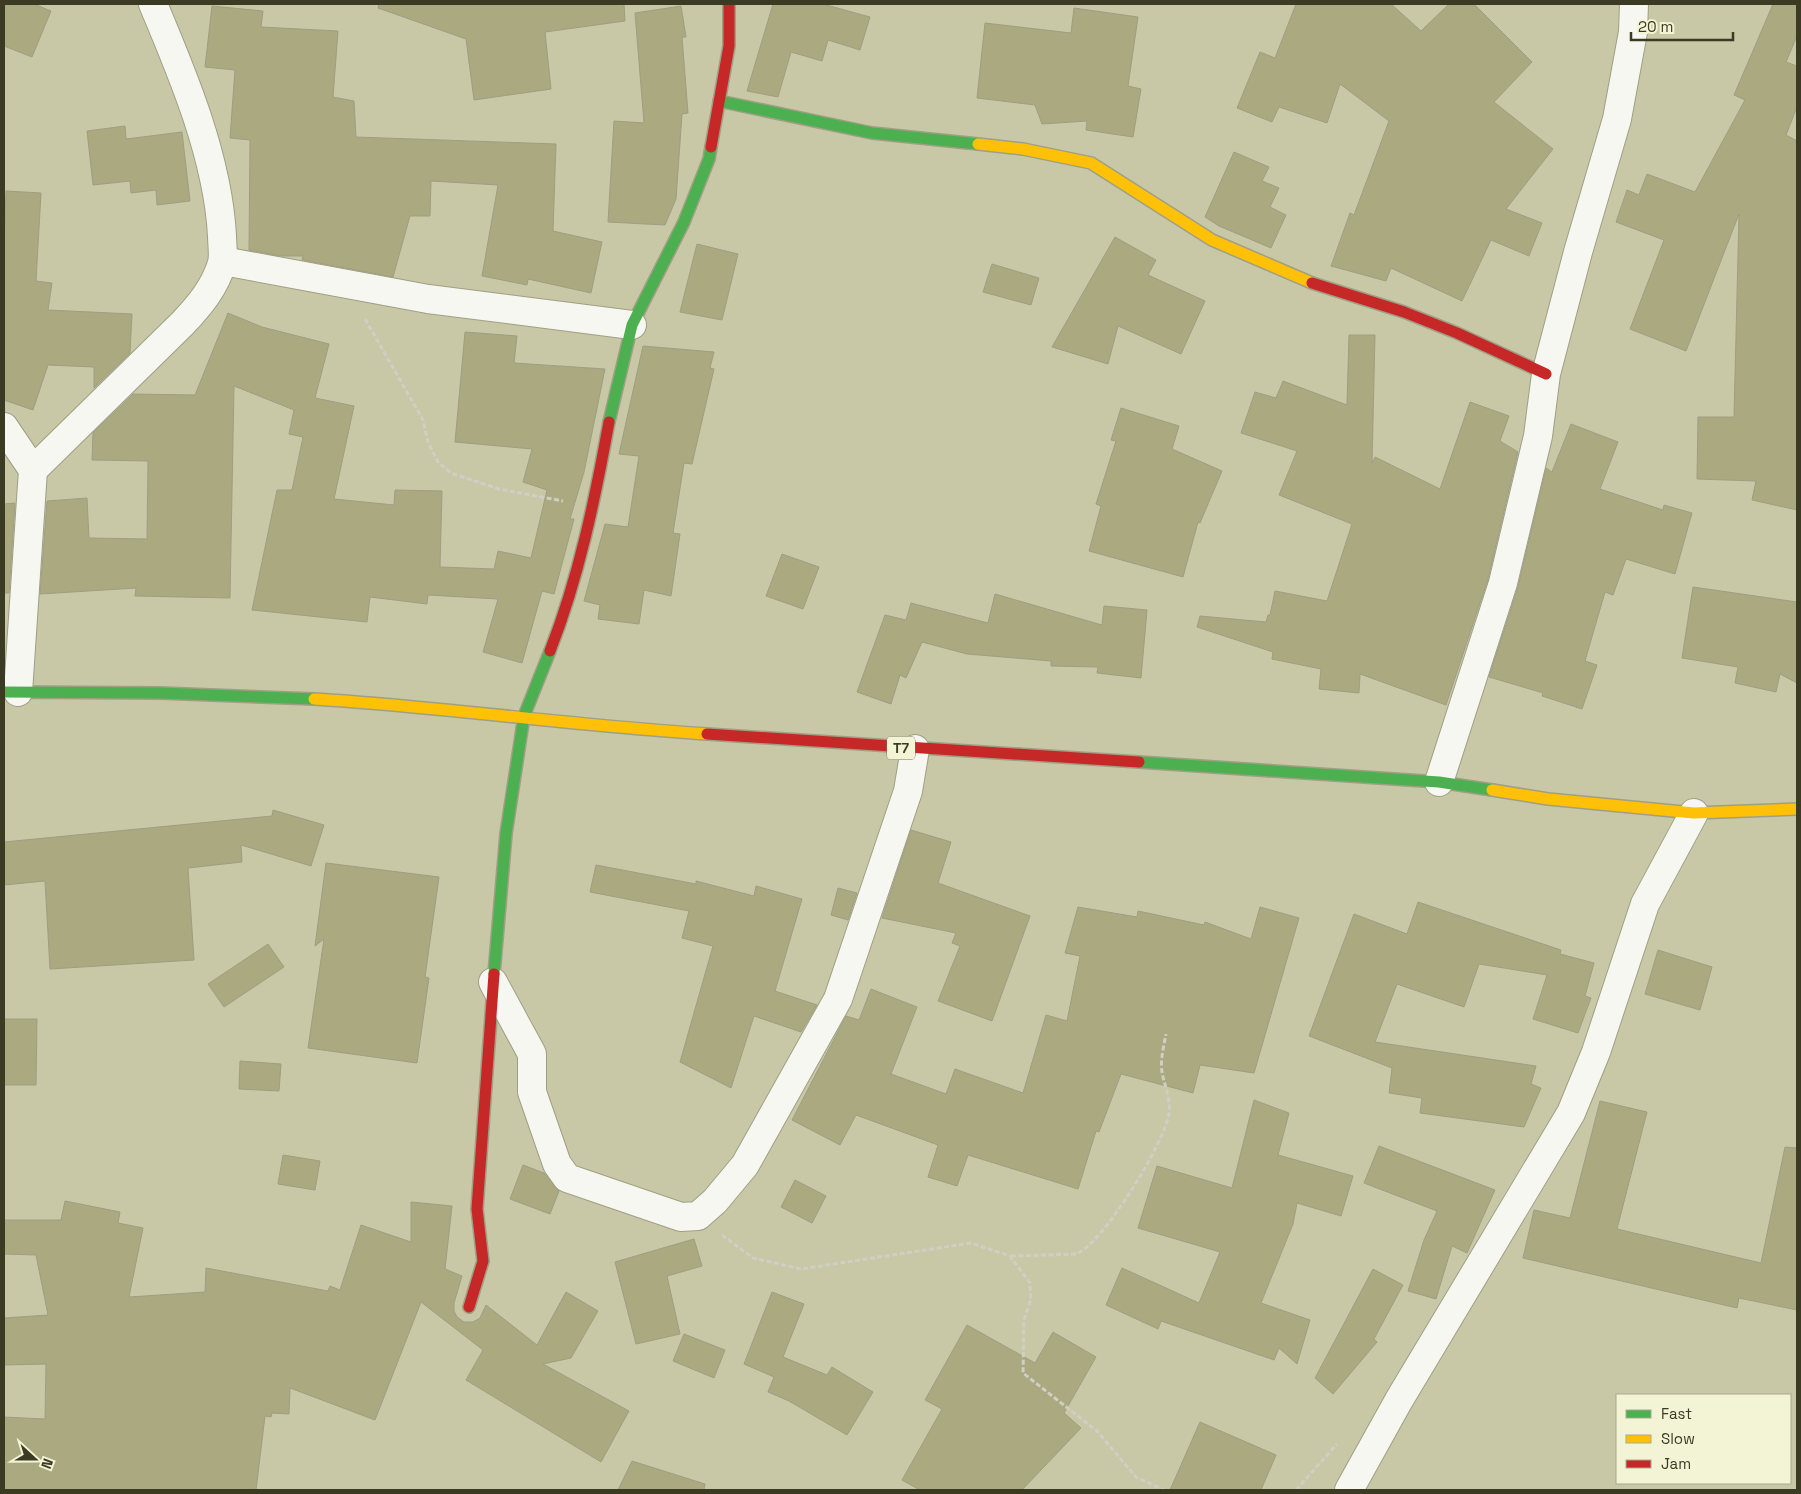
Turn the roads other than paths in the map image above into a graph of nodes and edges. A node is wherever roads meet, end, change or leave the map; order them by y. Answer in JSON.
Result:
{"nodes":[{"id":1,"x":153,"y":4,"type":"edge"},
{"id":2,"x":729,"y":4,"type":"edge"},
{"id":3,"x":1634,"y":4,"type":"edge"},
{"id":4,"x":719,"y":101,"type":"junction"},
{"id":5,"x":223,"y":261,"type":"junction"},
{"id":6,"x":632,"y":325,"type":"junction"},
{"id":7,"x":1546,"y":374,"type":"junction"},
{"id":8,"x":4,"y":427,"type":"edge"},
{"id":9,"x":33,"y":470,"type":"junction"},
{"id":10,"x":11,"y":692,"type":"edge"},
{"id":11,"x":524,"y":716,"type":"junction"},
{"id":12,"x":915,"y":749,"type":"junction"},
{"id":13,"x":1439,"y":782,"type":"junction"},
{"id":14,"x":1797,"y":809,"type":"edge"},
{"id":15,"x":1694,"y":812,"type":"junction"},
{"id":16,"x":493,"y":982,"type":"junction"},
{"id":17,"x":469,"y":1307,"type":"dead end"},
{"id":18,"x":1349,"y":1490,"type":"edge"}],
"edges":[{"from":1,"to":5,"type":"street"},
{"from":2,"to":4,"type":"main road"},
{"from":3,"to":7,"type":"street"},
{"from":4,"to":6,"type":"main road"},
{"from":4,"to":7,"type":"main road"},
{"from":5,"to":6,"type":"street"},
{"from":5,"to":9,"type":"street"},
{"from":6,"to":11,"type":"main road"},
{"from":7,"to":13,"type":"street"},
{"from":8,"to":9,"type":"street"},
{"from":9,"to":10,"type":"street"},
{"from":10,"to":11,"type":"main road","number":"T7"},
{"from":11,"to":12,"type":"main road","number":"T7"},
{"from":11,"to":16,"type":"main road"},
{"from":12,"to":13,"type":"main road","number":"T7"},
{"from":12,"to":16,"type":"street"},
{"from":13,"to":15,"type":"main road","number":"T7"},
{"from":14,"to":15,"type":"main road","number":"T7"},
{"from":15,"to":18,"type":"street"},
{"from":16,"to":17,"type":"main road"}]}
